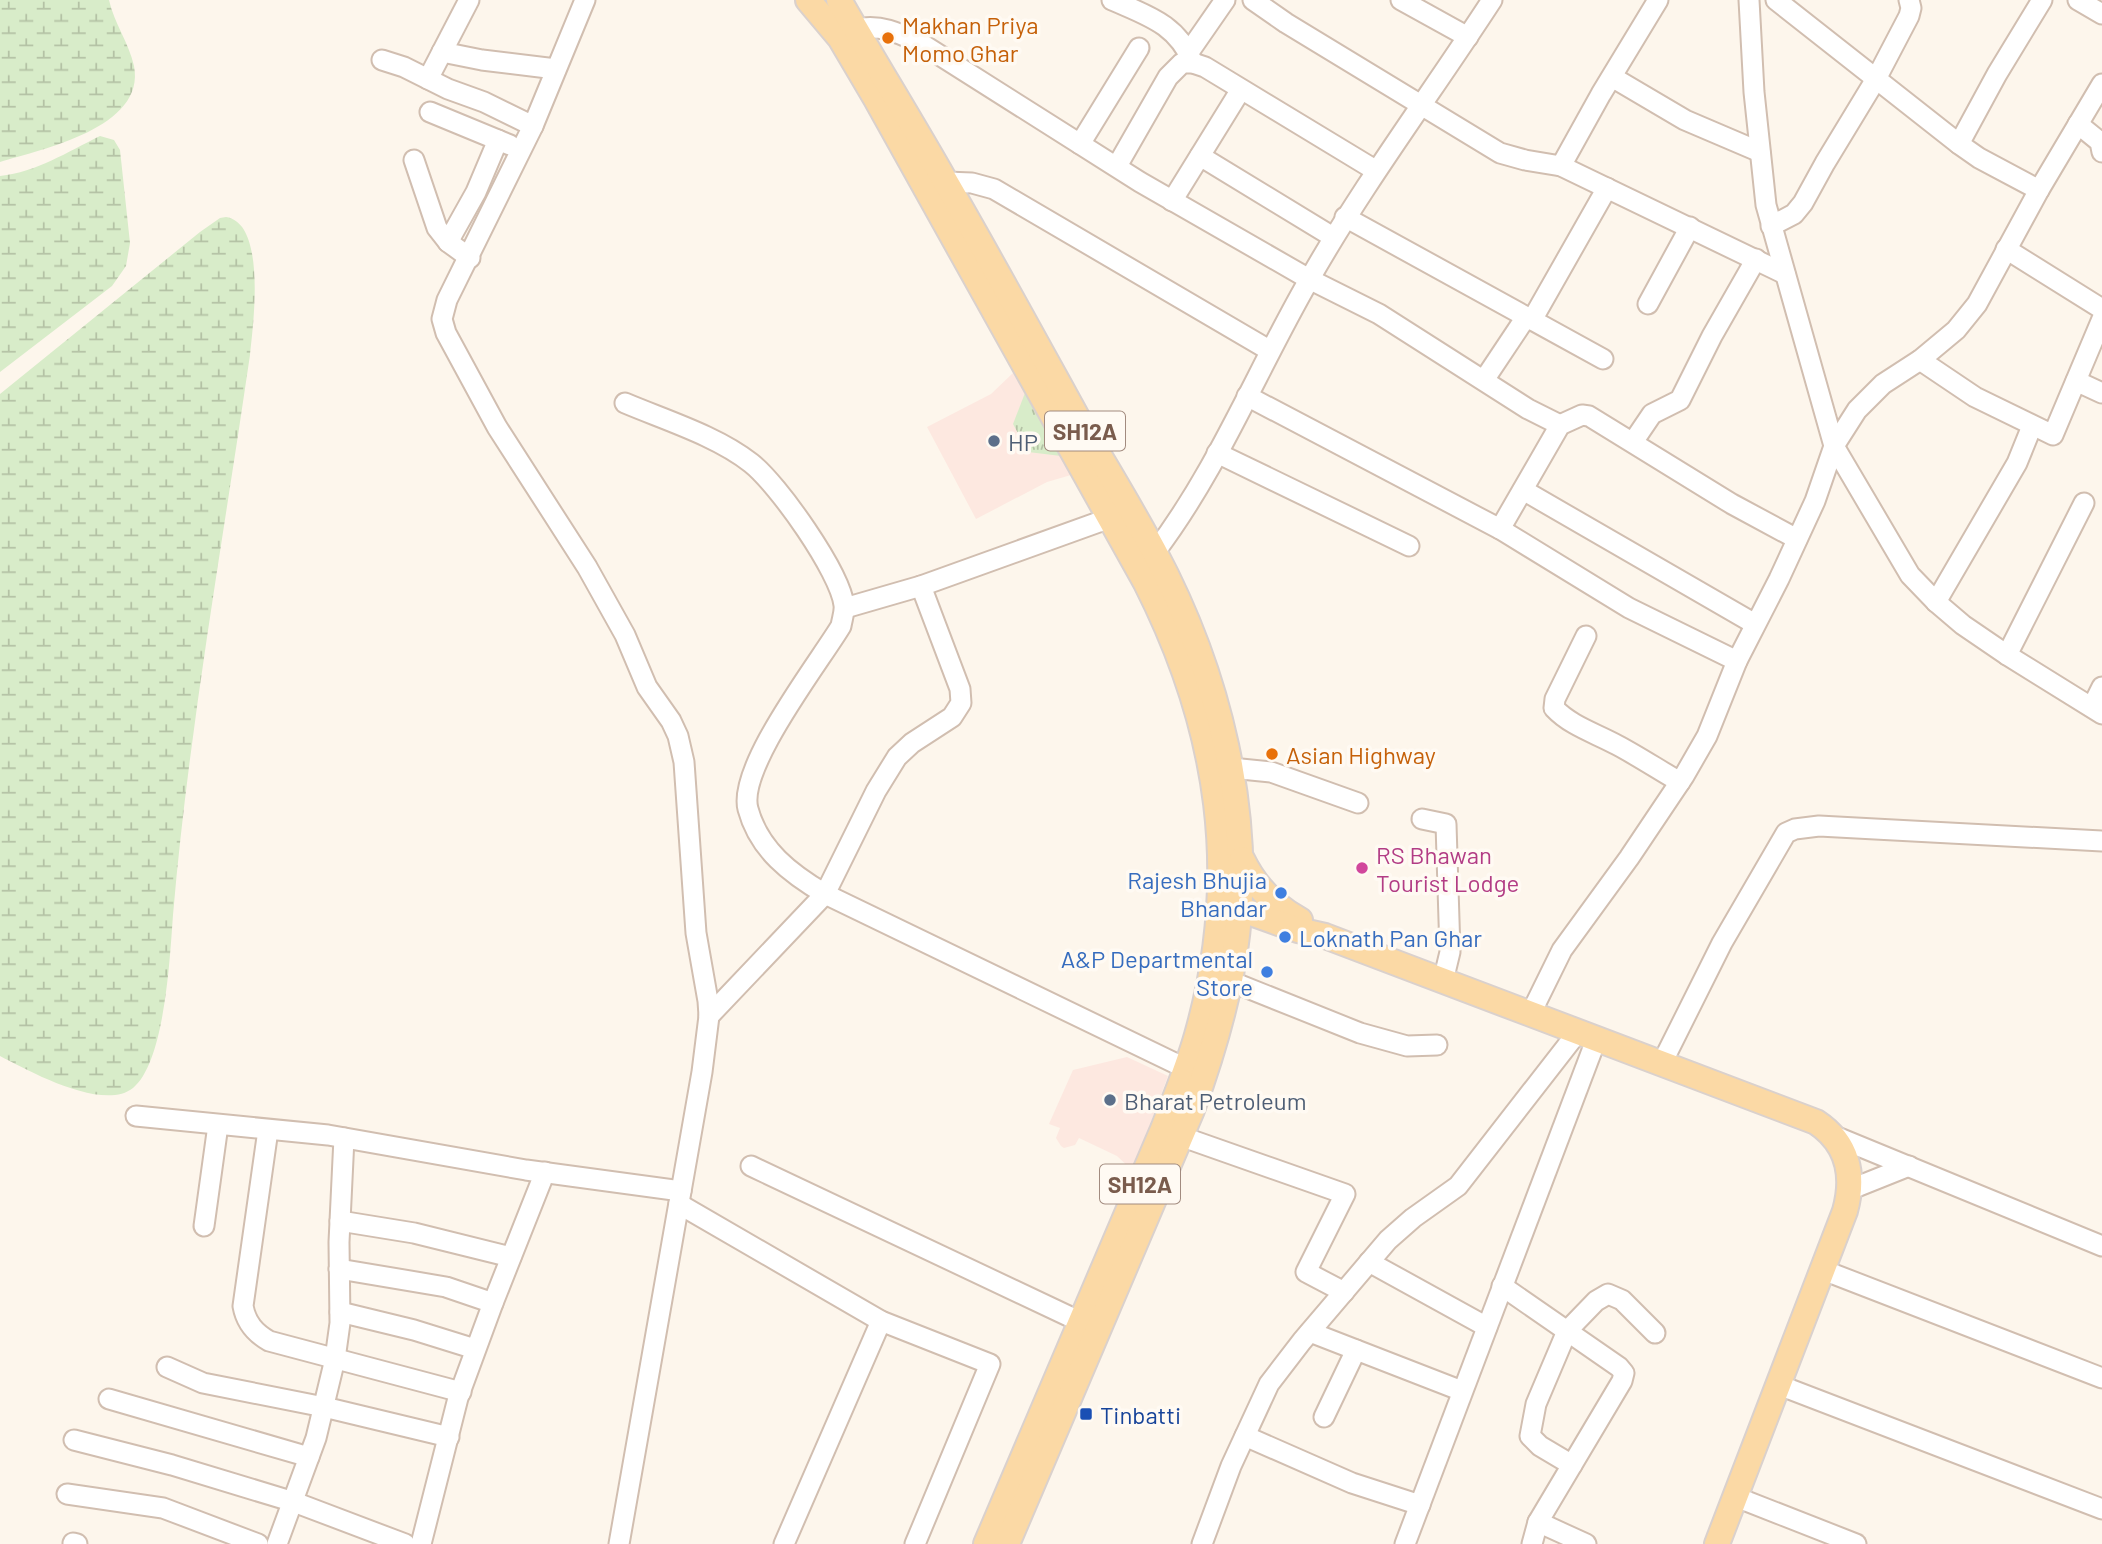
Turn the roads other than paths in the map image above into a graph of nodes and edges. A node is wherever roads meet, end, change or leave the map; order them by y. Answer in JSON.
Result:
{"nodes":[{"id":1,"x":468,"y":0,"type":"edge"},
{"id":2,"x":585,"y":0,"type":"edge"},
{"id":3,"x":808,"y":0,"type":"edge"},
{"id":4,"x":839,"y":0,"type":"edge"},
{"id":5,"x":1112,"y":0,"type":"edge"},
{"id":6,"x":1225,"y":0,"type":"edge"},
{"id":7,"x":1254,"y":0,"type":"edge"},
{"id":8,"x":1401,"y":0,"type":"edge"},
{"id":9,"x":1492,"y":0,"type":"edge"},
{"id":10,"x":1658,"y":0,"type":"edge"},
{"id":11,"x":1749,"y":0,"type":"edge"},
{"id":12,"x":1776,"y":0,"type":"edge"},
{"id":13,"x":1909,"y":0,"type":"edge"},
{"id":14,"x":2042,"y":0,"type":"edge"},
{"id":15,"x":2078,"y":0,"type":"edge"},
{"id":16,"x":1426,"y":6,"type":"edge"},
{"id":17,"x":2102,"y":14,"type":"edge"},
{"id":18,"x":856,"y":29,"type":"junction"},
{"id":19,"x":1468,"y":37,"type":"junction"},
{"id":20,"x":1139,"y":48,"type":"dead end"},
{"id":21,"x":442,"y":52,"type":"junction"},
{"id":22,"x":1191,"y":58,"type":"junction"},
{"id":23,"x":382,"y":60,"type":"dead end"},
{"id":24,"x":556,"y":69,"type":"junction"},
{"id":25,"x":1612,"y":77,"type":"junction"},
{"id":26,"x":428,"y":79,"type":"junction"},
{"id":27,"x":1876,"y":79,"type":"junction"},
{"id":28,"x":2102,"y":84,"type":"edge"},
{"id":29,"x":1240,"y":90,"type":"junction"},
{"id":30,"x":1420,"y":104,"type":"junction"},
{"id":31,"x":430,"y":112,"type":"dead end"},
{"id":32,"x":2078,"y":124,"type":"junction"},
{"id":33,"x":533,"y":126,"type":"junction"},
{"id":34,"x":498,"y":141,"type":"junction"},
{"id":35,"x":1959,"y":144,"type":"junction"},
{"id":36,"x":1080,"y":145,"type":"junction"},
{"id":37,"x":521,"y":150,"type":"junction"},
{"id":38,"x":1760,"y":152,"type":"junction"},
{"id":39,"x":2102,"y":152,"type":"edge"},
{"id":40,"x":1200,"y":156,"type":"junction"},
{"id":41,"x":414,"y":160,"type":"dead end"},
{"id":42,"x":1117,"y":166,"type":"junction"},
{"id":43,"x":1561,"y":166,"type":"junction"},
{"id":44,"x":1376,"y":170,"type":"junction"},
{"id":45,"x":946,"y":182,"type":"junction"},
{"id":46,"x":1607,"y":188,"type":"junction"},
{"id":47,"x":2039,"y":190,"type":"junction"},
{"id":48,"x":1172,"y":201,"type":"junction"},
{"id":49,"x":1345,"y":217,"type":"junction"},
{"id":50,"x":1771,"y":226,"type":"junction"},
{"id":51,"x":1690,"y":227,"type":"junction"},
{"id":52,"x":1333,"y":237,"type":"junction"},
{"id":53,"x":448,"y":242,"type":"junction"},
{"id":54,"x":2006,"y":249,"type":"junction"},
{"id":55,"x":470,"y":258,"type":"junction"},
{"id":56,"x":1756,"y":259,"type":"junction"},
{"id":57,"x":1785,"y":274,"type":"junction"},
{"id":58,"x":1309,"y":279,"type":"junction"},
{"id":59,"x":1648,"y":304,"type":"dead end"},
{"id":60,"x":2102,"y":309,"type":"edge"},
{"id":61,"x":1529,"y":319,"type":"junction"},
{"id":62,"x":2102,"y":319,"type":"edge"},
{"id":63,"x":1269,"y":350,"type":"junction"},
{"id":64,"x":1603,"y":359,"type":"dead end"},
{"id":65,"x":1920,"y":360,"type":"junction"},
{"id":66,"x":1484,"y":380,"type":"junction"},
{"id":67,"x":2076,"y":381,"type":"junction"},
{"id":68,"x":2102,"y":393,"type":"edge"},
{"id":69,"x":1247,"y":396,"type":"junction"},
{"id":70,"x":625,"y":403,"type":"dead end"},
{"id":71,"x":1559,"y":425,"type":"junction"},
{"id":72,"x":2032,"y":426,"type":"junction"},
{"id":73,"x":1633,"y":442,"type":"junction"},
{"id":74,"x":1834,"y":446,"type":"junction"},
{"id":75,"x":1217,"y":453,"type":"junction"},
{"id":76,"x":1523,"y":490,"type":"junction"},
{"id":77,"x":2084,"y":503,"type":"dead end"},
{"id":78,"x":1110,"y":518,"type":"junction"},
{"id":79,"x":1500,"y":529,"type":"junction"},
{"id":80,"x":1797,"y":539,"type":"junction"},
{"id":81,"x":1409,"y":546,"type":"dead end"},
{"id":82,"x":1155,"y":552,"type":"junction"},
{"id":83,"x":921,"y":586,"type":"junction"},
{"id":84,"x":1937,"y":602,"type":"junction"},
{"id":85,"x":845,"y":608,"type":"junction"},
{"id":86,"x":1755,"y":624,"type":"junction"},
{"id":87,"x":1586,"y":636,"type":"dead end"},
{"id":88,"x":2007,"y":655,"type":"junction"},
{"id":89,"x":1737,"y":661,"type":"junction"},
{"id":90,"x":2102,"y":687,"type":"edge"},
{"id":91,"x":2097,"y":710,"type":"edge"},
{"id":92,"x":1231,"y":768,"type":"junction"},
{"id":93,"x":1680,"y":782,"type":"junction"},
{"id":94,"x":1358,"y":803,"type":"dead end"},
{"id":95,"x":1422,"y":819,"type":"dead end"},
{"id":96,"x":2102,"y":841,"type":"edge"},
{"id":97,"x":1240,"y":855,"type":"junction"},
{"id":98,"x":825,"y":894,"type":"junction"},
{"id":99,"x":1230,"y":898,"type":"junction"},
{"id":100,"x":1292,"y":923,"type":"junction"},
{"id":101,"x":1236,"y":949,"type":"junction"},
{"id":102,"x":1230,"y":981,"type":"junction"},
{"id":103,"x":1443,"y":981,"type":"junction"},
{"id":104,"x":1530,"y":1015,"type":"junction"},
{"id":105,"x":709,"y":1016,"type":"junction"},
{"id":106,"x":1587,"y":1037,"type":"junction"},
{"id":107,"x":1437,"y":1045,"type":"dead end"},
{"id":108,"x":1661,"y":1065,"type":"junction"},
{"id":109,"x":1187,"y":1069,"type":"junction"},
{"id":110,"x":136,"y":1116,"type":"dead end"},
{"id":111,"x":218,"y":1125,"type":"junction"},
{"id":112,"x":268,"y":1130,"type":"junction"},
{"id":113,"x":1832,"y":1135,"type":"junction"},
{"id":114,"x":1180,"y":1136,"type":"junction"},
{"id":115,"x":344,"y":1138,"type":"junction"},
{"id":116,"x":751,"y":1166,"type":"dead end"},
{"id":117,"x":1909,"y":1166,"type":"junction"},
{"id":118,"x":545,"y":1172,"type":"junction"},
{"id":119,"x":1849,"y":1190,"type":"junction"},
{"id":120,"x":680,"y":1197,"type":"junction"},
{"id":121,"x":340,"y":1220,"type":"junction"},
{"id":122,"x":204,"y":1226,"type":"dead end"},
{"id":123,"x":2102,"y":1246,"type":"edge"},
{"id":124,"x":511,"y":1257,"type":"junction"},
{"id":125,"x":1369,"y":1262,"type":"junction"},
{"id":126,"x":339,"y":1269,"type":"junction"},
{"id":127,"x":1823,"y":1270,"type":"junction"},
{"id":128,"x":1502,"y":1286,"type":"junction"},
{"id":129,"x":1344,"y":1292,"type":"junction"},
{"id":130,"x":493,"y":1303,"type":"junction"},
{"id":131,"x":340,"y":1312,"type":"junction"},
{"id":132,"x":881,"y":1321,"type":"junction"},
{"id":133,"x":1081,"y":1322,"type":"junction"},
{"id":134,"x":1487,"y":1327,"type":"junction"},
{"id":135,"x":1567,"y":1331,"type":"junction"},
{"id":136,"x":1310,"y":1332,"type":"junction"},
{"id":137,"x":1655,"y":1333,"type":"dead end"},
{"id":138,"x":475,"y":1349,"type":"junction"},
{"id":139,"x":1356,"y":1350,"type":"junction"},
{"id":140,"x":335,"y":1359,"type":"junction"},
{"id":141,"x":167,"y":1367,"type":"dead end"},
{"id":142,"x":2102,"y":1378,"type":"edge"},
{"id":143,"x":1779,"y":1385,"type":"junction"},
{"id":144,"x":1462,"y":1391,"type":"junction"},
{"id":145,"x":461,"y":1392,"type":"junction"},
{"id":146,"x":109,"y":1399,"type":"dead end"},
{"id":147,"x":324,"y":1407,"type":"junction"},
{"id":148,"x":1324,"y":1417,"type":"dead end"},
{"id":149,"x":1245,"y":1436,"type":"junction"},
{"id":150,"x":449,"y":1437,"type":"junction"},
{"id":151,"x":74,"y":1440,"type":"dead end"},
{"id":152,"x":309,"y":1457,"type":"junction"},
{"id":153,"x":1572,"y":1465,"type":"junction"},
{"id":154,"x":67,"y":1494,"type":"dead end"},
{"id":155,"x":1736,"y":1497,"type":"junction"},
{"id":156,"x":294,"y":1502,"type":"junction"},
{"id":157,"x":1420,"y":1504,"type":"junction"},
{"id":158,"x":2102,"y":1509,"type":"edge"},
{"id":159,"x":1538,"y":1522,"type":"junction"},
{"id":160,"x":258,"y":1544,"type":"edge"},
{"id":161,"x":277,"y":1544,"type":"edge"},
{"id":162,"x":405,"y":1544,"type":"edge"},
{"id":163,"x":421,"y":1544,"type":"edge"},
{"id":164,"x":619,"y":1544,"type":"edge"},
{"id":165,"x":784,"y":1544,"type":"edge"},
{"id":166,"x":915,"y":1544,"type":"edge"},
{"id":167,"x":986,"y":1544,"type":"edge"},
{"id":168,"x":1009,"y":1544,"type":"edge"},
{"id":169,"x":1202,"y":1544,"type":"edge"},
{"id":170,"x":1405,"y":1544,"type":"edge"},
{"id":171,"x":1532,"y":1544,"type":"edge"},
{"id":172,"x":1586,"y":1544,"type":"edge"},
{"id":173,"x":1717,"y":1544,"type":"edge"},
{"id":174,"x":1856,"y":1544,"type":"edge"}],
"edges":[{"from":1,"to":21,"type":"street"},
{"from":2,"to":24,"type":"street"},
{"from":3,"to":78,"type":"main road","number":"SH12A"},
{"from":4,"to":18,"type":"main road","number":"SH12A"},
{"from":5,"to":22,"type":"street"},
{"from":6,"to":22,"type":"street"},
{"from":7,"to":30,"type":"street"},
{"from":8,"to":16,"type":"street"},
{"from":9,"to":19,"type":"street"},
{"from":10,"to":25,"type":"street"},
{"from":11,"to":38,"type":"street"},
{"from":12,"to":27,"type":"street"},
{"from":13,"to":27,"type":"street"},
{"from":14,"to":35,"type":"street"},
{"from":15,"to":17,"type":"street"},
{"from":16,"to":19,"type":"street"},
{"from":18,"to":36,"type":"street"},
{"from":18,"to":45,"type":"main road","number":"SH12A"},
{"from":19,"to":30,"type":"street"},
{"from":20,"to":36,"type":"street"},
{"from":21,"to":24,"type":"street"},
{"from":21,"to":26,"type":"street"},
{"from":22,"to":29,"type":"street"},
{"from":22,"to":42,"type":"street"},
{"from":23,"to":26,"type":"street"},
{"from":24,"to":33,"type":"street"},
{"from":25,"to":38,"type":"street"},
{"from":25,"to":43,"type":"street"},
{"from":26,"to":33,"type":"street"},
{"from":27,"to":35,"type":"street"},
{"from":27,"to":50,"type":"street"},
{"from":28,"to":32,"type":"street"},
{"from":29,"to":40,"type":"street"},
{"from":29,"to":44,"type":"street"},
{"from":30,"to":43,"type":"street"},
{"from":30,"to":44,"type":"street"},
{"from":31,"to":34,"type":"street"},
{"from":32,"to":39,"type":"street"},
{"from":32,"to":47,"type":"street"},
{"from":33,"to":37,"type":"street"},
{"from":34,"to":37,"type":"street"},
{"from":34,"to":53,"type":"street"},
{"from":35,"to":47,"type":"street"},
{"from":36,"to":42,"type":"street"},
{"from":37,"to":55,"type":"street"},
{"from":38,"to":50,"type":"street"},
{"from":40,"to":48,"type":"street"},
{"from":40,"to":52,"type":"street"},
{"from":41,"to":53,"type":"street"},
{"from":42,"to":48,"type":"street"},
{"from":43,"to":46,"type":"street"},
{"from":44,"to":49,"type":"street"},
{"from":45,"to":63,"type":"street"},
{"from":45,"to":82,"type":"main road","number":"SH12A"},
{"from":46,"to":51,"type":"street"},
{"from":46,"to":61,"type":"street"},
{"from":47,"to":54,"type":"street"},
{"from":48,"to":58,"type":"street"},
{"from":49,"to":52,"type":"street"},
{"from":49,"to":61,"type":"street"},
{"from":50,"to":57,"type":"street"},
{"from":51,"to":56,"type":"street"},
{"from":51,"to":59,"type":"street"},
{"from":52,"to":58,"type":"street"},
{"from":53,"to":55,"type":"street"},
{"from":54,"to":60,"type":"street"},
{"from":54,"to":65,"type":"street"},
{"from":55,"to":105,"type":"street"},
{"from":56,"to":57,"type":"street"},
{"from":56,"to":73,"type":"street"},
{"from":57,"to":74,"type":"street"},
{"from":58,"to":63,"type":"street"},
{"from":58,"to":66,"type":"street"},
{"from":61,"to":64,"type":"street"},
{"from":61,"to":66,"type":"street"},
{"from":62,"to":67,"type":"street"},
{"from":63,"to":69,"type":"street"},
{"from":65,"to":72,"type":"street"},
{"from":65,"to":74,"type":"street"},
{"from":66,"to":71,"type":"street"},
{"from":67,"to":68,"type":"street"},
{"from":67,"to":72,"type":"street"},
{"from":69,"to":75,"type":"street"},
{"from":69,"to":79,"type":"street"},
{"from":70,"to":85,"type":"street"},
{"from":71,"to":73,"type":"street"},
{"from":71,"to":76,"type":"street"},
{"from":72,"to":84,"type":"street"},
{"from":73,"to":80,"type":"street"},
{"from":74,"to":80,"type":"street"},
{"from":74,"to":84,"type":"street"},
{"from":75,"to":81,"type":"street"},
{"from":75,"to":82,"type":"street"},
{"from":76,"to":79,"type":"street"},
{"from":76,"to":86,"type":"street"},
{"from":77,"to":88,"type":"street"},
{"from":78,"to":83,"type":"street"},
{"from":78,"to":99,"type":"main road","number":"SH12A"},
{"from":79,"to":89,"type":"street"},
{"from":80,"to":86,"type":"street"},
{"from":82,"to":92,"type":"main road","number":"SH12A"},
{"from":83,"to":85,"type":"street"},
{"from":83,"to":98,"type":"street"},
{"from":84,"to":88,"type":"street"},
{"from":85,"to":98,"type":"street"},
{"from":86,"to":89,"type":"street"},
{"from":87,"to":93,"type":"street"},
{"from":88,"to":91,"type":"street"},
{"from":89,"to":93,"type":"street"},
{"from":90,"to":91,"type":"street"},
{"from":92,"to":94,"type":"street"},
{"from":92,"to":97,"type":"main road","number":"SH12A"},
{"from":93,"to":104,"type":"street"},
{"from":95,"to":103,"type":"street"},
{"from":96,"to":108,"type":"street"},
{"from":97,"to":99,"type":"main road","number":"SH12A"},
{"from":97,"to":100,"type":"main road"},
{"from":98,"to":105,"type":"street"},
{"from":98,"to":109,"type":"street"},
{"from":99,"to":100,"type":"main road"},
{"from":99,"to":101,"type":"main road","number":"SH12A"},
{"from":99,"to":109,"type":"main road","number":"SH12A"},
{"from":100,"to":101,"type":"main road"},
{"from":100,"to":103,"type":"main road"},
{"from":101,"to":102,"type":"main road","number":"SH12A"},
{"from":102,"to":107,"type":"street"},
{"from":102,"to":114,"type":"main road","number":"SH12A"},
{"from":103,"to":104,"type":"main road"},
{"from":104,"to":106,"type":"main road"},
{"from":105,"to":120,"type":"street"},
{"from":106,"to":108,"type":"main road"},
{"from":106,"to":125,"type":"street"},
{"from":106,"to":128,"type":"street"},
{"from":108,"to":113,"type":"main road"},
{"from":109,"to":133,"type":"main road","number":"SH12A"},
{"from":110,"to":111,"type":"street"},
{"from":111,"to":112,"type":"street"},
{"from":111,"to":122,"type":"street"},
{"from":112,"to":115,"type":"street"},
{"from":112,"to":140,"type":"street"},
{"from":113,"to":117,"type":"street"},
{"from":113,"to":119,"type":"main road"},
{"from":114,"to":129,"type":"street"},
{"from":114,"to":168,"type":"main road","number":"SH12A"},
{"from":115,"to":118,"type":"street"},
{"from":115,"to":121,"type":"street"},
{"from":116,"to":133,"type":"street"},
{"from":117,"to":119,"type":"street"},
{"from":117,"to":123,"type":"street"},
{"from":118,"to":120,"type":"street"},
{"from":118,"to":124,"type":"street"},
{"from":119,"to":127,"type":"main road"},
{"from":120,"to":132,"type":"street"},
{"from":120,"to":164,"type":"street"},
{"from":121,"to":124,"type":"street"},
{"from":121,"to":126,"type":"street"},
{"from":124,"to":130,"type":"street"},
{"from":125,"to":129,"type":"street"},
{"from":125,"to":134,"type":"street"},
{"from":126,"to":130,"type":"street"},
{"from":126,"to":131,"type":"street"},
{"from":127,"to":142,"type":"street"},
{"from":127,"to":143,"type":"main road"},
{"from":128,"to":134,"type":"street"},
{"from":128,"to":135,"type":"street"},
{"from":129,"to":136,"type":"street"},
{"from":130,"to":138,"type":"street"},
{"from":131,"to":138,"type":"street"},
{"from":131,"to":140,"type":"street"},
{"from":132,"to":165,"type":"street"},
{"from":132,"to":166,"type":"street"},
{"from":133,"to":167,"type":"main road","number":"SH12A"},
{"from":134,"to":144,"type":"street"},
{"from":135,"to":137,"type":"street"},
{"from":135,"to":153,"type":"street"},
{"from":135,"to":153,"type":"street"},
{"from":136,"to":139,"type":"street"},
{"from":136,"to":149,"type":"street"},
{"from":138,"to":145,"type":"street"},
{"from":139,"to":144,"type":"street"},
{"from":139,"to":148,"type":"street"},
{"from":140,"to":145,"type":"street"},
{"from":140,"to":147,"type":"street"},
{"from":141,"to":147,"type":"street"},
{"from":143,"to":155,"type":"main road"},
{"from":143,"to":158,"type":"street"},
{"from":144,"to":157,"type":"street"},
{"from":145,"to":150,"type":"street"},
{"from":146,"to":152,"type":"street"},
{"from":147,"to":150,"type":"street"},
{"from":147,"to":152,"type":"street"},
{"from":149,"to":157,"type":"street"},
{"from":149,"to":169,"type":"street"},
{"from":150,"to":163,"type":"street"},
{"from":151,"to":156,"type":"street"},
{"from":152,"to":156,"type":"street"},
{"from":153,"to":159,"type":"street"},
{"from":154,"to":160,"type":"street"},
{"from":155,"to":173,"type":"main road"},
{"from":155,"to":174,"type":"street"},
{"from":156,"to":161,"type":"street"},
{"from":156,"to":162,"type":"street"},
{"from":157,"to":170,"type":"street"},
{"from":159,"to":171,"type":"street"},
{"from":159,"to":172,"type":"street"}]}
